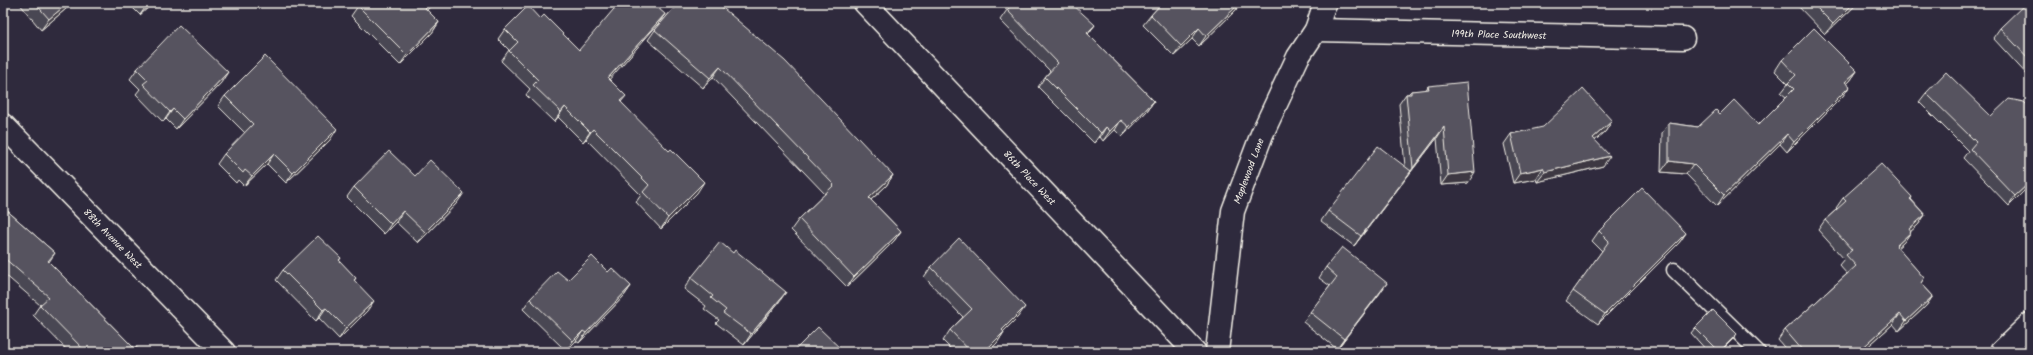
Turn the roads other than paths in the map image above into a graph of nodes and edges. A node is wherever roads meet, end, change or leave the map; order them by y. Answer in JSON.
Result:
{"nodes":[{"id":1,"x":865,"y":3,"type":"edge"},
{"id":2,"x":1325,"y":3,"type":"edge"},
{"id":3,"x":1316,"y":30,"type":"junction"},
{"id":4,"x":1682,"y":38,"type":"dead end"},
{"id":5,"x":3,"y":124,"type":"edge"},
{"id":6,"x":1674,"y":270,"type":"dead end"},
{"id":7,"x":2030,"y":324,"type":"edge"},
{"id":8,"x":224,"y":352,"type":"edge"},
{"id":9,"x":1195,"y":352,"type":"edge"},
{"id":10,"x":1217,"y":352,"type":"edge"},
{"id":11,"x":1758,"y":352,"type":"edge"},
{"id":12,"x":2001,"y":352,"type":"edge"}],
"edges":[{"from":1,"to":9,"type":"street","name":"86th Place West"},
{"from":2,"to":3,"type":"street","name":"Maplewood Lane"},
{"from":3,"to":4,"type":"street","name":"199th Place Southwest"},
{"from":3,"to":10,"type":"street","name":"Maplewood Lane"},
{"from":5,"to":8,"type":"street","name":"88th Avenue West"},
{"from":6,"to":11,"type":"lane"},
{"from":7,"to":12,"type":"street"}]}
